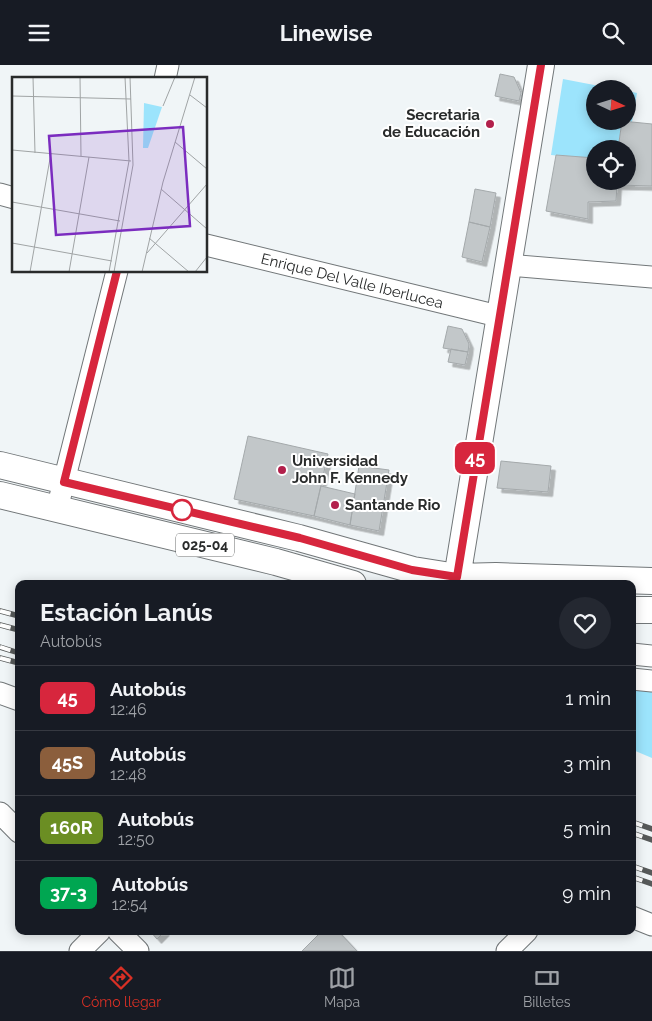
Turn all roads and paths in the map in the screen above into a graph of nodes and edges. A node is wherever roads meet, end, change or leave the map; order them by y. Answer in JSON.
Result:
{"nodes":[{"id":1,"x":536,"y":66,"type":"edge"},
{"id":2,"x":208,"y":245,"type":"edge"},
{"id":3,"x":507,"y":265,"type":"junction"},
{"id":4,"x":116,"y":273,"type":"edge"},
{"id":5,"x":652,"y":277,"type":"edge"},
{"id":6,"x":498,"y":316,"type":"junction"},
{"id":7,"x":0,"y":465,"type":"edge"},
{"id":8,"x":64,"y":482,"type":"junction"},
{"id":9,"x":0,"y":495,"type":"edge"},
{"id":10,"x":57,"y":509,"type":"junction"},
{"id":11,"x":339,"y":580,"type":"edge"},
{"id":12,"x":456,"y":580,"type":"edge"},
{"id":13,"x":621,"y":580,"type":"edge"},
{"id":14,"x":636,"y":580,"type":"edge"},
{"id":15,"x":652,"y":581,"type":"edge"},
{"id":16,"x":636,"y":610,"type":"edge"},
{"id":17,"x":652,"y":611,"type":"edge"},
{"id":18,"x":636,"y":654,"type":"edge"},
{"id":19,"x":652,"y":656,"type":"edge"},
{"id":20,"x":636,"y":679,"type":"edge"},
{"id":21,"x":652,"y":681,"type":"edge"},
{"id":22,"x":0,"y":693,"type":"edge"},
{"id":23,"x":15,"y":699,"type":"edge"},
{"id":24,"x":0,"y":813,"type":"edge"},
{"id":25,"x":15,"y":828,"type":"edge"},
{"id":26,"x":636,"y":919,"type":"edge"},
{"id":27,"x":652,"y":925,"type":"edge"},
{"id":28,"x":96,"y":935,"type":"edge"},
{"id":29,"x":122,"y":935,"type":"edge"},
{"id":30,"x":524,"y":935,"type":"edge"},
{"id":31,"x":80,"y":951,"type":"edge"},
{"id":32,"x":138,"y":951,"type":"edge"},
{"id":33,"x":507,"y":951,"type":"edge"}],
"edges":[{"from":1,"to":3,"type":"main road"},
{"from":2,"to":6,"type":"street","name":"Enrique Del Valle Iberlucea"},
{"from":3,"to":5,"type":"street"},
{"from":3,"to":6,"type":"main road"},
{"from":4,"to":8,"type":"street"},
{"from":6,"to":12,"type":"main road"},
{"from":7,"to":8,"type":"main road","number":"025-04"},
{"from":8,"to":10,"type":"street"},
{"from":8,"to":12,"type":"main road","number":"025-04"},
{"from":9,"to":10,"type":"main road","number":"025-04"},
{"from":10,"to":11,"type":"main road","number":"025-04"},
{"from":12,"to":13,"type":"main road","number":"025-04"},
{"from":14,"to":15,"type":"main road","number":"025-04"},
{"from":16,"to":17,"type":"main road"},
{"from":18,"to":19,"type":"street"},
{"from":20,"to":21,"type":"street"},
{"from":22,"to":23,"type":"street"},
{"from":24,"to":25,"type":"street"},
{"from":26,"to":27,"type":"street"},
{"from":28,"to":31,"type":"street"},
{"from":29,"to":32,"type":"street"},
{"from":30,"to":33,"type":"street"}]}
